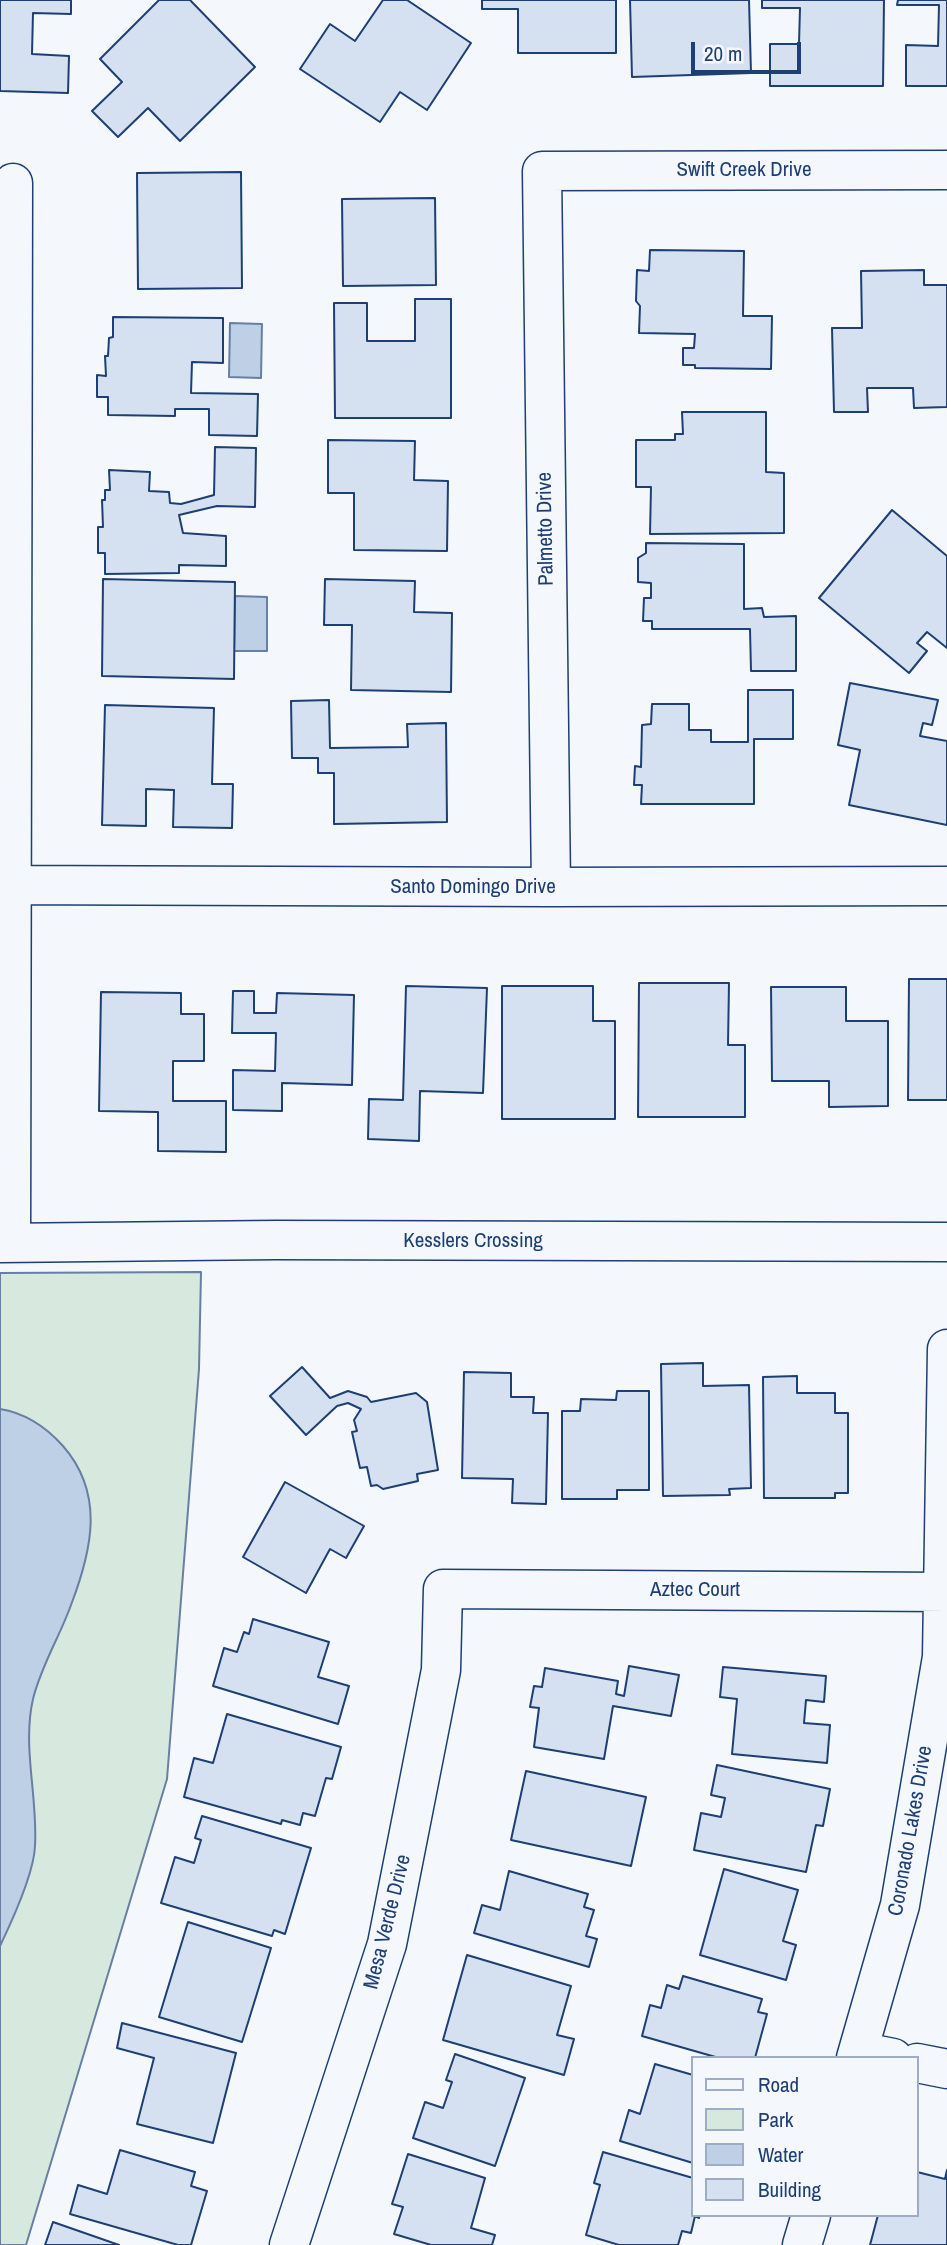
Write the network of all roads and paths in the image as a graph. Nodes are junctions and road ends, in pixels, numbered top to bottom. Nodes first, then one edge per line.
1 (947, 170) edge
2 (542, 171) joint
3 (13, 183) dead end
4 (6, 885) edge
5 (947, 886) edge
6 (551, 887) junction
7 (947, 1242) edge
8 (5, 1243) edge
9 (947, 1349) edge
10 (443, 1589) joint
11 (945, 1592) edge
12 (869, 2055) edge
13 (919, 2063) edge
14 (947, 2069) edge
15 (810, 2217) edge
16 (289, 2245) edge
17 (802, 2245) edge

1 - 2 street, Swift Creek Drive
2 - 6 street, Palmetto Drive
3 - 4 street
4 - 6 street, Santo Domingo Drive
4 - 8 street
5 - 6 street, Santo Domingo Drive
7 - 8 street, Kesslers Crossing
9 - 11 street, Coronado Lakes Drive
10 - 11 street, Aztec Court
10 - 16 street, Mesa Verde Drive
11 - 12 street, Coronado Lakes Drive
13 - 14 street
15 - 17 street

